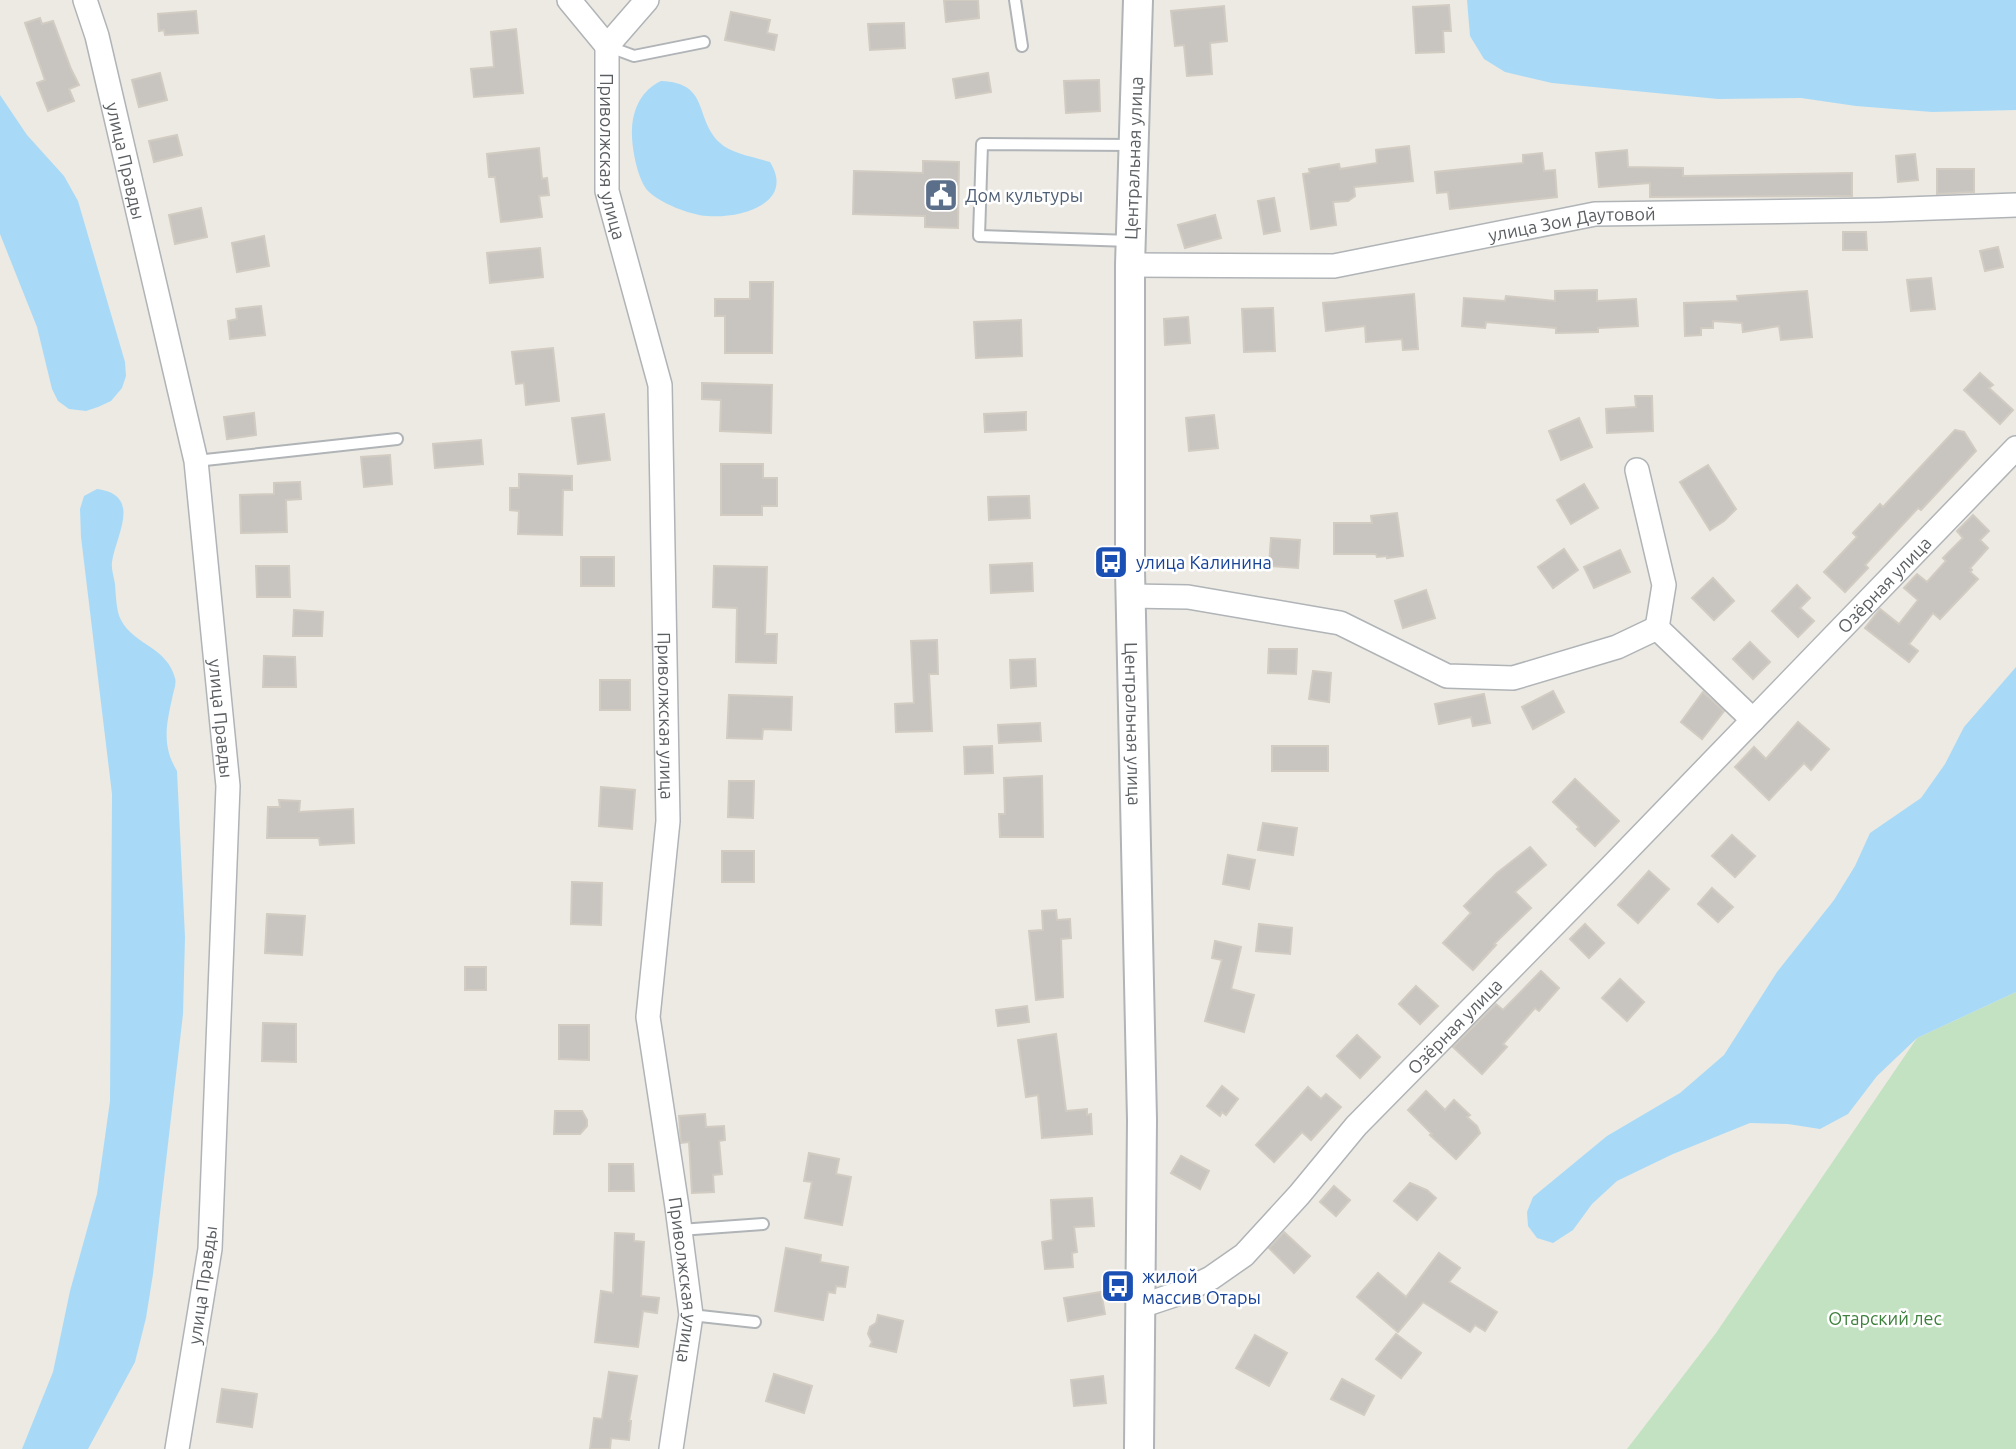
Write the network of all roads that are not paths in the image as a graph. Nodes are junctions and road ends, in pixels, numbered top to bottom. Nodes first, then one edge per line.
1 (85, 0) edge
2 (569, 0) edge
3 (647, 0) edge
4 (1015, 0) edge
5 (1139, 0) edge
6 (704, 42) dead end
7 (607, 46) junction
8 (1022, 46) dead end
9 (1134, 145) junction
10 (2016, 205) edge
11 (1130, 253) junction
12 (397, 439) dead end
13 (2016, 448) edge
14 (196, 461) junction
15 (1637, 470) dead end
16 (1131, 596) junction
17 (1657, 628) junction
18 (1753, 720) junction
19 (762, 1224) dead end
20 (680, 1230) junction
21 (1141, 1306) junction
22 (691, 1315) junction
23 (755, 1322) dead end
24 (177, 1449) edge
25 (671, 1449) edge
26 (1139, 1449) edge

1 - 14 street, улица Правды
2 - 7 street
3 - 7 street, Приволжская улица
4 - 8 lane
5 - 9 street, Центральная улица
6 - 7 lane
7 - 20 street, Приволжская улица
9 - 11 street, Центральная улица
9 - 11 lane
10 - 11 street, улица Зои Даутовой
11 - 16 street, Центральная улица
12 - 14 lane
13 - 18 street, Озёрная улица
14 - 24 street, улица Правды
15 - 17 street
16 - 17 street
16 - 21 street, Центральная улица
17 - 18 street
18 - 21 street, Озёрная улица
19 - 20 lane
20 - 22 street, Приволжская улица
21 - 26 street, Центральная улица
22 - 23 lane
22 - 25 street, Приволжская улица

